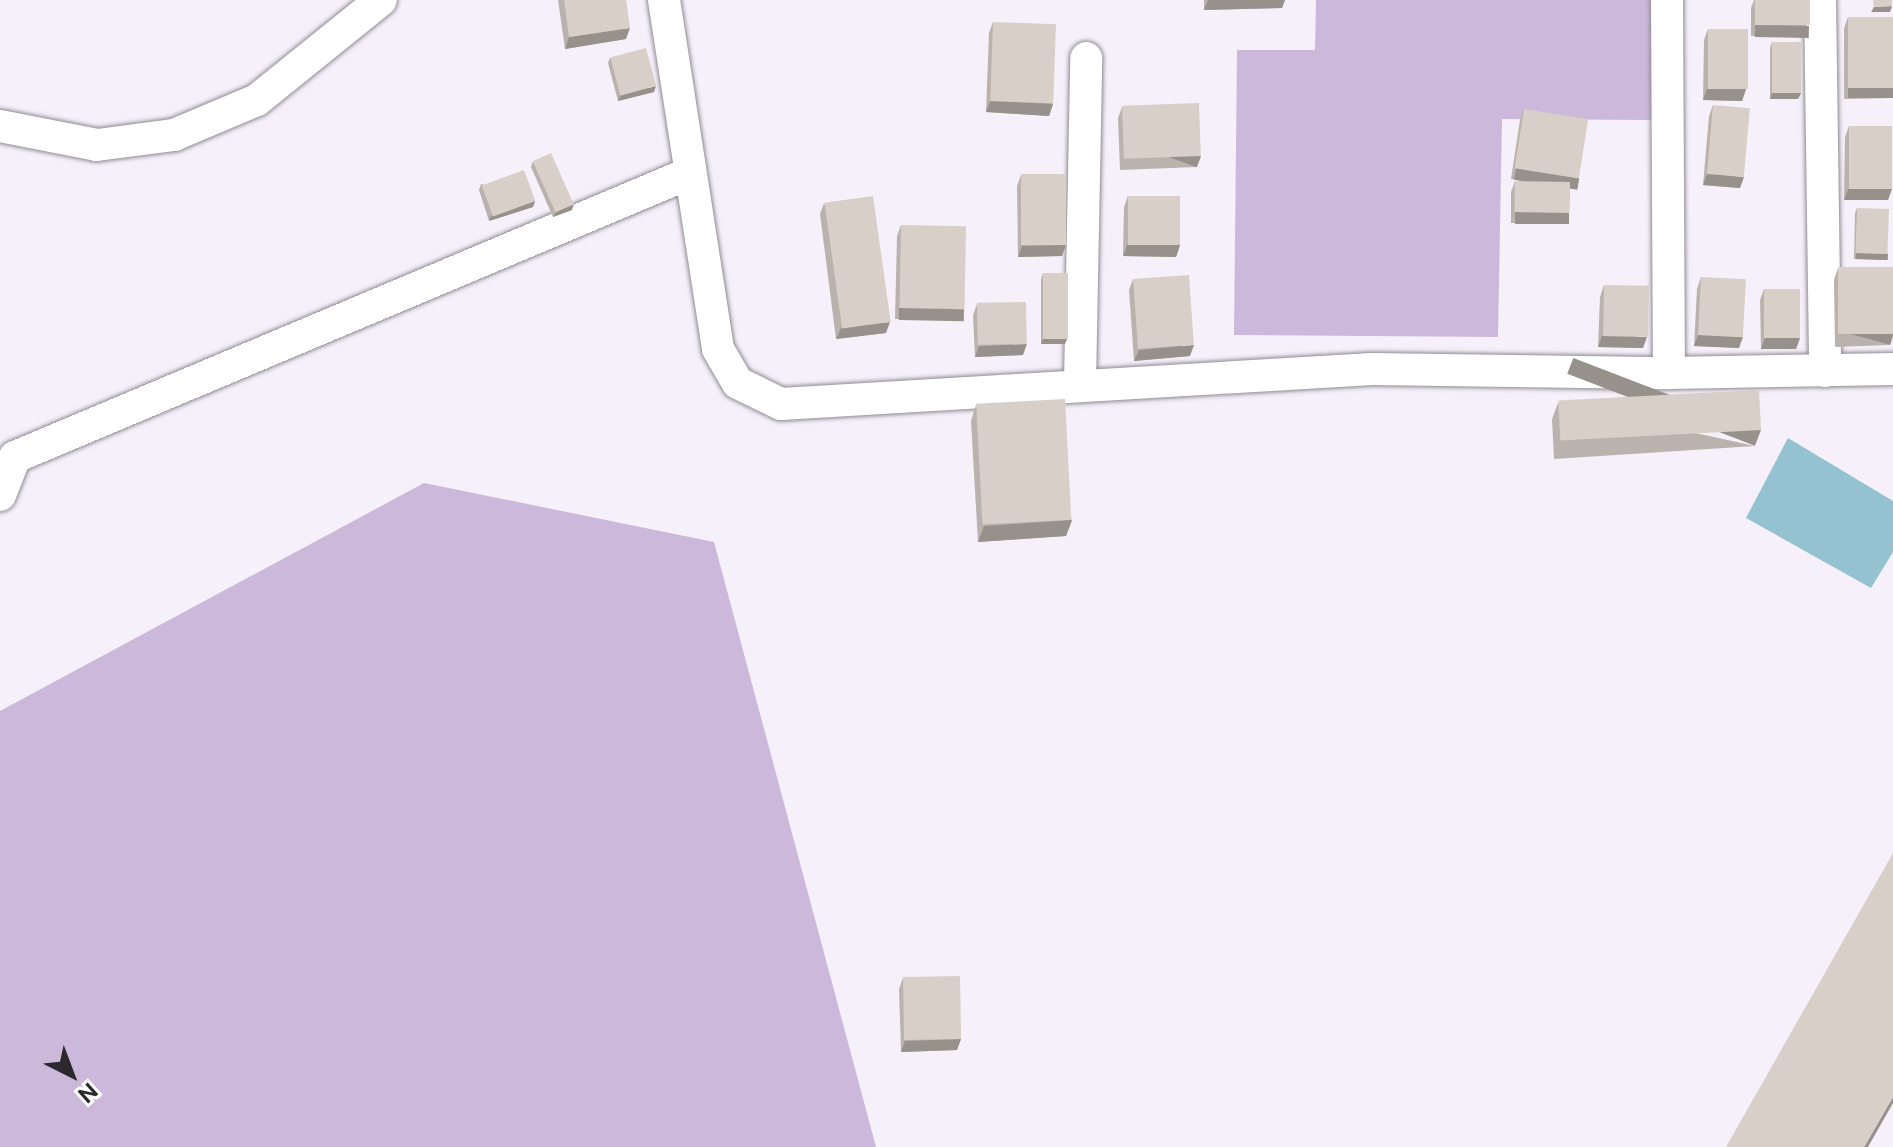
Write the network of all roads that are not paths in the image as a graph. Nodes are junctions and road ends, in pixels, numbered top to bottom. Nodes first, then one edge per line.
1 (381, 0) edge
2 (664, 0) edge
3 (1667, 0) edge
4 (1820, 0) edge
5 (1086, 58) dead end
6 (0, 126) edge
7 (690, 173) junction
8 (1893, 369) edge
9 (1825, 371) junction
10 (1669, 373) junction
11 (1080, 384) junction
12 (0, 495) edge

1 - 6 street
2 - 7 street
3 - 10 street
4 - 9 street
5 - 11 street
7 - 11 street
7 - 12 street
8 - 9 street
9 - 10 street
10 - 11 street

